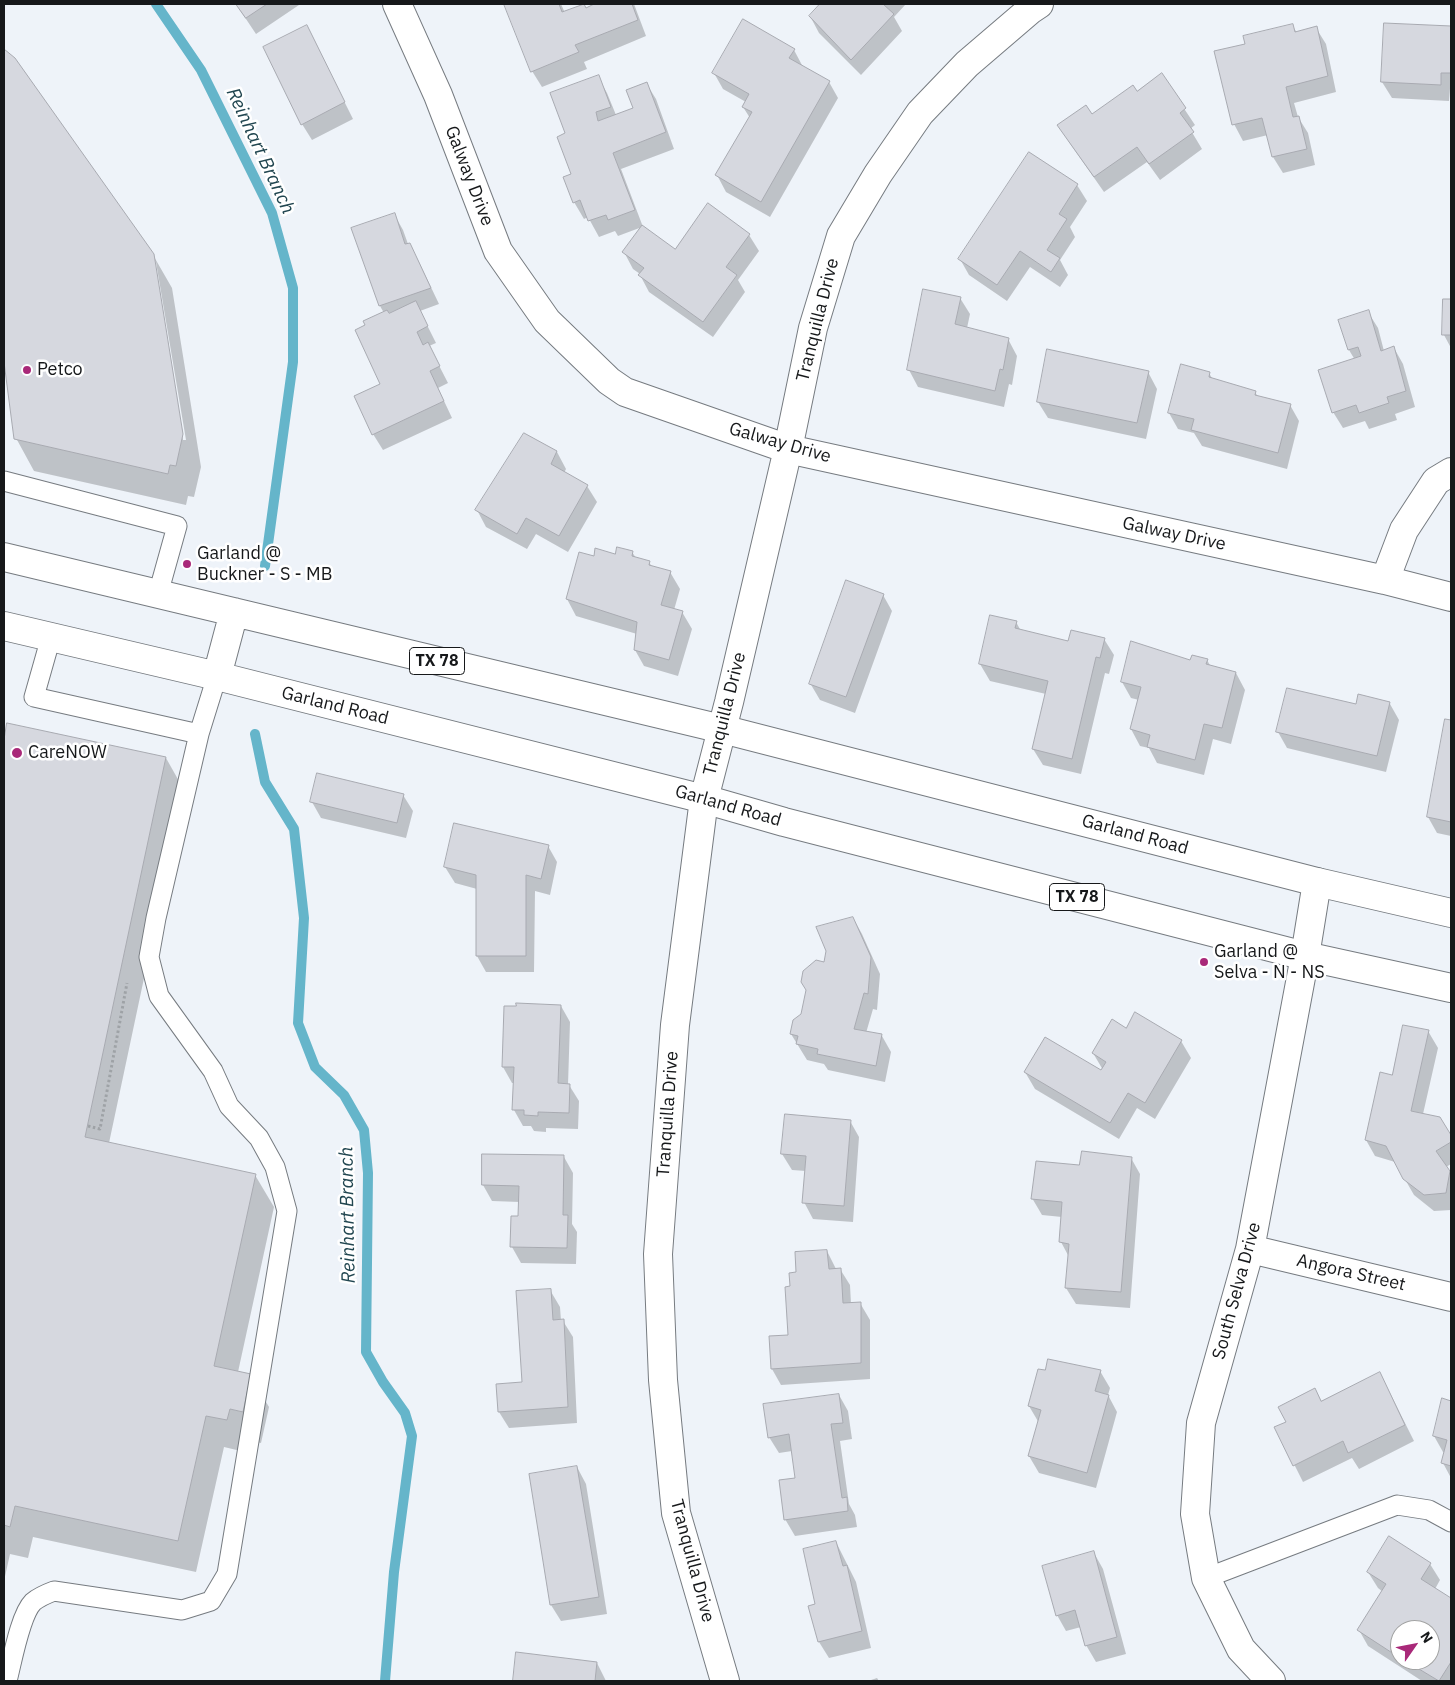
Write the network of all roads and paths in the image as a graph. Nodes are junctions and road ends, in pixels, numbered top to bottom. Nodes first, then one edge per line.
1 (398, 4) edge
2 (1039, 4) edge
3 (788, 450) junction
4 (1451, 472) edge
5 (4, 481) edge
6 (4, 557) edge
7 (1385, 580) junction
8 (158, 594) junction
9 (1451, 597) edge
10 (234, 612) junction
11 (4, 626) edge
12 (52, 637) junction
13 (217, 676) junction
14 (722, 729) junction
15 (199, 734) junction
16 (704, 799) junction
17 (1317, 882) junction
18 (1451, 913) edge
19 (1306, 956) junction
20 (149, 957) junction
21 (1451, 988) edge
22 (88, 1126) dead end
23 (1250, 1250) junction
24 (1451, 1297) edge
25 (1451, 1522) edge
26 (1206, 1578) junction
27 (7, 1681) edge
28 (725, 1681) edge
29 (1271, 1681) edge

1 - 3 street, Galway Drive
2 - 3 street, Tranquilla Drive
3 - 7 street, Galway Drive
3 - 14 street, Tranquilla Drive
4 - 7 street
5 - 8 lane
6 - 8 street, Garland Road / TX 78
7 - 9 street, Galway Drive
8 - 10 street, Garland Road / TX 78
10 - 13 street
10 - 14 street, Garland Road / TX 78
11 - 12 street, Garland Road / TX 78
12 - 13 street, Garland Road / TX 78
12 - 15 lane
13 - 15 lane
13 - 16 street, Garland Road / TX 78
14 - 16 street, Tranquilla Drive
14 - 17 street, Garland Road / TX 78
15 - 20 lane
16 - 19 street, Garland Road / TX 78
16 - 28 street, Tranquilla Drive
17 - 18 street, Garland Road / TX 78
17 - 19 street, South Selva Drive
19 - 21 street, Garland Road / TX 78
19 - 23 street, South Selva Drive
20 - 22 path
20 - 27 lane
23 - 24 street, Angora Street
23 - 26 street, South Selva Drive
25 - 26 lane
26 - 29 street, South Selva Drive

